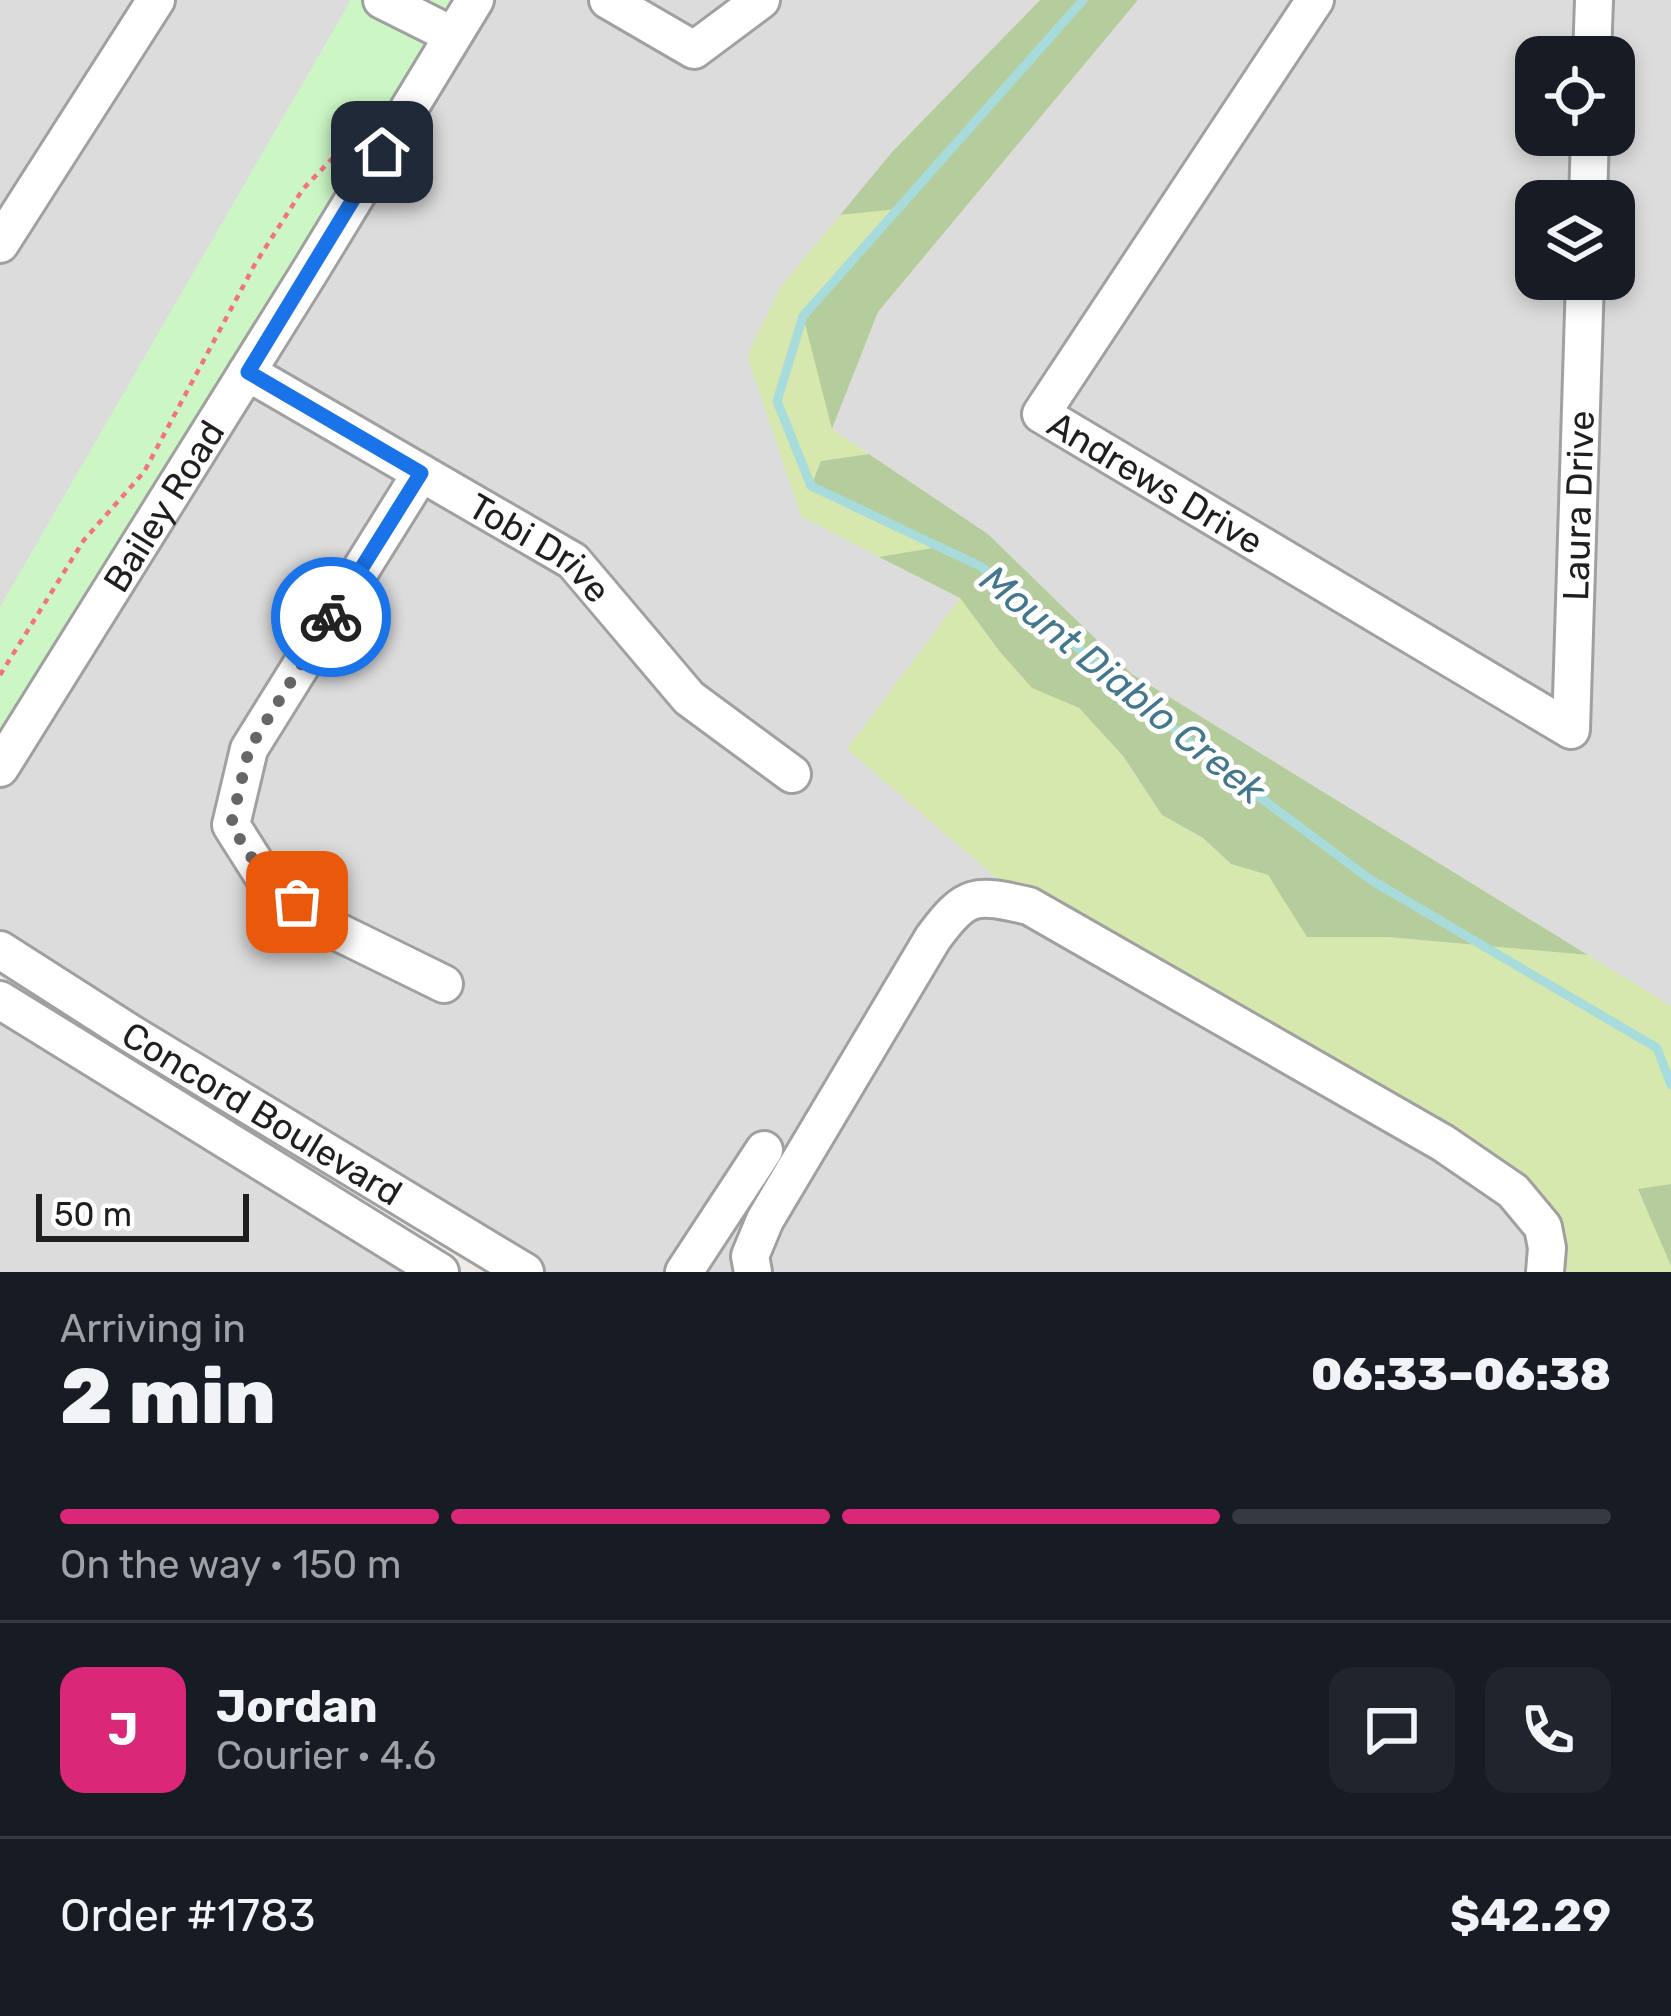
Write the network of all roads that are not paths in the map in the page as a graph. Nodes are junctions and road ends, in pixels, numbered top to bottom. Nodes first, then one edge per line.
1 (155, 0) edge
2 (382, 0) edge
3 (475, 0) edge
4 (608, 0) edge
5 (761, 0) edge
6 (1315, 0) edge
7 (1594, 0) edge
8 (452, 35) junction
9 (1593, 36) edge
10 (0, 244) edge
11 (1584, 300) edge
12 (248, 372) junction
13 (421, 473) junction
14 (1571, 730) joint
15 (0, 768) edge
16 (792, 774) dead end
17 (0, 950) edge
18 (444, 984) dead end
19 (0, 1000) edge
20 (764, 1150) dead end
21 (440, 1272) edge
22 (525, 1272) edge
23 (684, 1272) edge
24 (753, 1272) edge
25 (1545, 1272) edge

1 - 10 street
2 - 8 street
3 - 8 street, Bailey Road
4 - 5 street
6 - 14 street, Andrews Drive
7 - 9 street
8 - 12 street, Bailey Road
11 - 14 street, Laura Drive
12 - 13 street, Tobi Drive
12 - 15 street, Bailey Road
13 - 16 street, Tobi Drive
13 - 18 street
17 - 22 street, Concord Boulevard
19 - 21 street, Concord Boulevard
20 - 23 street
24 - 25 street

